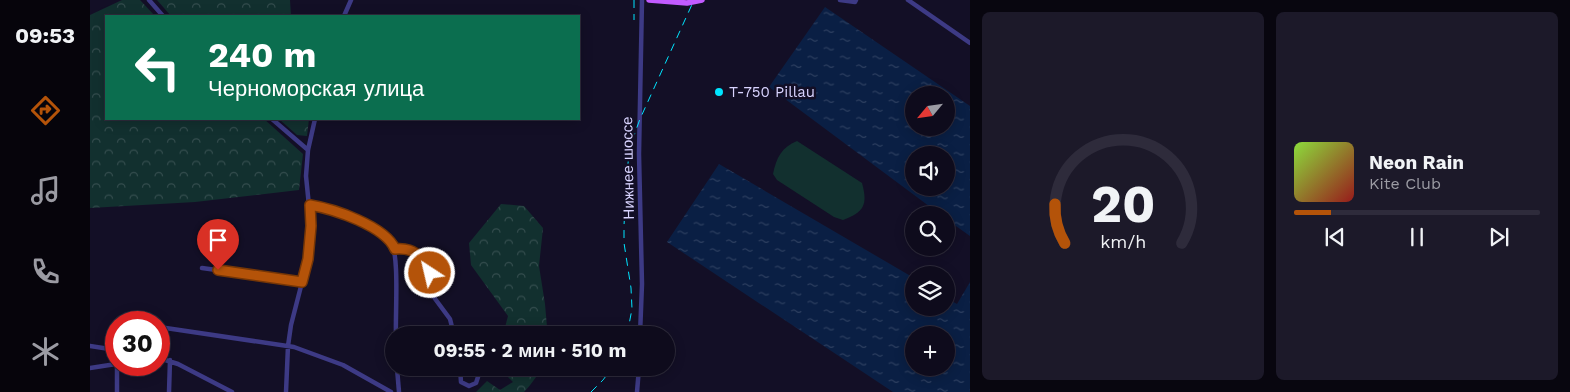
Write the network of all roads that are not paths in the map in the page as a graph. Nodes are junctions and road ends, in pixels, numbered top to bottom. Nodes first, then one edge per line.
1 (149, 0) edge
2 (350, 0) edge
3 (642, 0) edge
4 (649, 0) edge
5 (702, 0) edge
6 (840, 0) edge
7 (856, 0) edge
8 (908, 0) edge
9 (163, 15) edge
10 (344, 15) edge
11 (970, 44) edge
12 (273, 120) edge
13 (315, 120) edge
14 (308, 150) junction
15 (310, 205) junction
16 (395, 249) junction
17 (202, 268) dead end
18 (302, 282) junction
19 (396, 326) edge
20 (452, 326) edge
21 (640, 326) edge
22 (170, 329) edge
23 (90, 346) edge
24 (288, 346) junction
25 (105, 348) edge
26 (170, 360) edge
27 (105, 366) edge
28 (90, 368) edge
29 (116, 376) edge
30 (170, 376) edge
31 (398, 376) edge
32 (461, 376) edge
33 (478, 376) edge
34 (638, 376) edge
35 (116, 392) edge
36 (169, 392) edge
37 (232, 392) edge
38 (286, 392) edge
39 (391, 392) edge
40 (399, 392) edge
41 (637, 392) edge

1 - 9 street
2 - 10 street
3 - 21 street, Нижнее шоссе
4 - 5 main road
6 - 7 street
8 - 11 street
12 - 14 street
13 - 14 street
14 - 15 street
15 - 16 street
15 - 18 street
16 - 19 street
16 - 20 street
17 - 18 street
18 - 24 street
22 - 24 street
23 - 25 street
24 - 38 street
24 - 39 street
26 - 37 street
27 - 28 street
29 - 35 street
30 - 36 street
31 - 40 street
32 - 33 street
34 - 41 street

